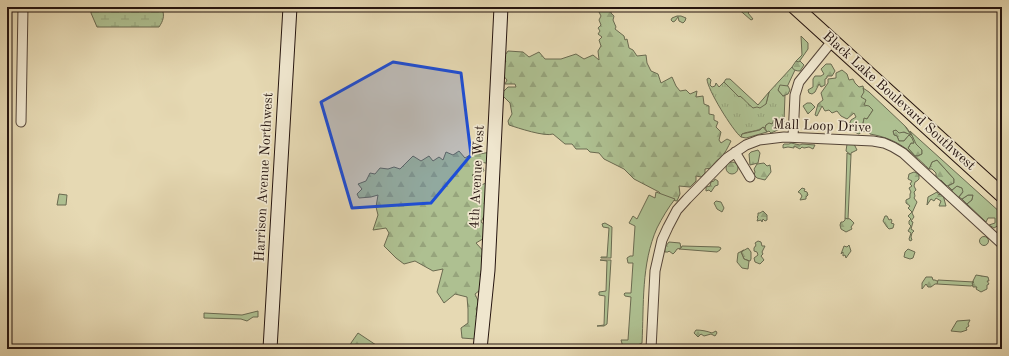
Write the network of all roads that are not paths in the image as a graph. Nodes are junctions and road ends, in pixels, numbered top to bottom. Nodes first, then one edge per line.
1 (23, 7) edge
2 (290, 7) edge
3 (501, 7) edge
4 (795, 7) edge
5 (832, 40) junction
6 (21, 122) dead end
7 (793, 137) junction
8 (735, 152) junction
9 (750, 177) dead end
10 (1002, 195) edge
11 (1002, 244) edge
12 (270, 349) edge
13 (480, 349) edge
14 (651, 349) edge

1 - 6 street
2 - 12 main road, Harrison Avenue Northwest
3 - 13 main road, 4th Avenue West
4 - 5 main road, Black Lake Boulevard Southwest
5 - 7 street
5 - 10 main road, Black Lake Boulevard Southwest
7 - 8 street, Mall Loop Drive
7 - 11 street, Mall Loop Drive
8 - 9 street
8 - 14 street, Mall Loop Drive

